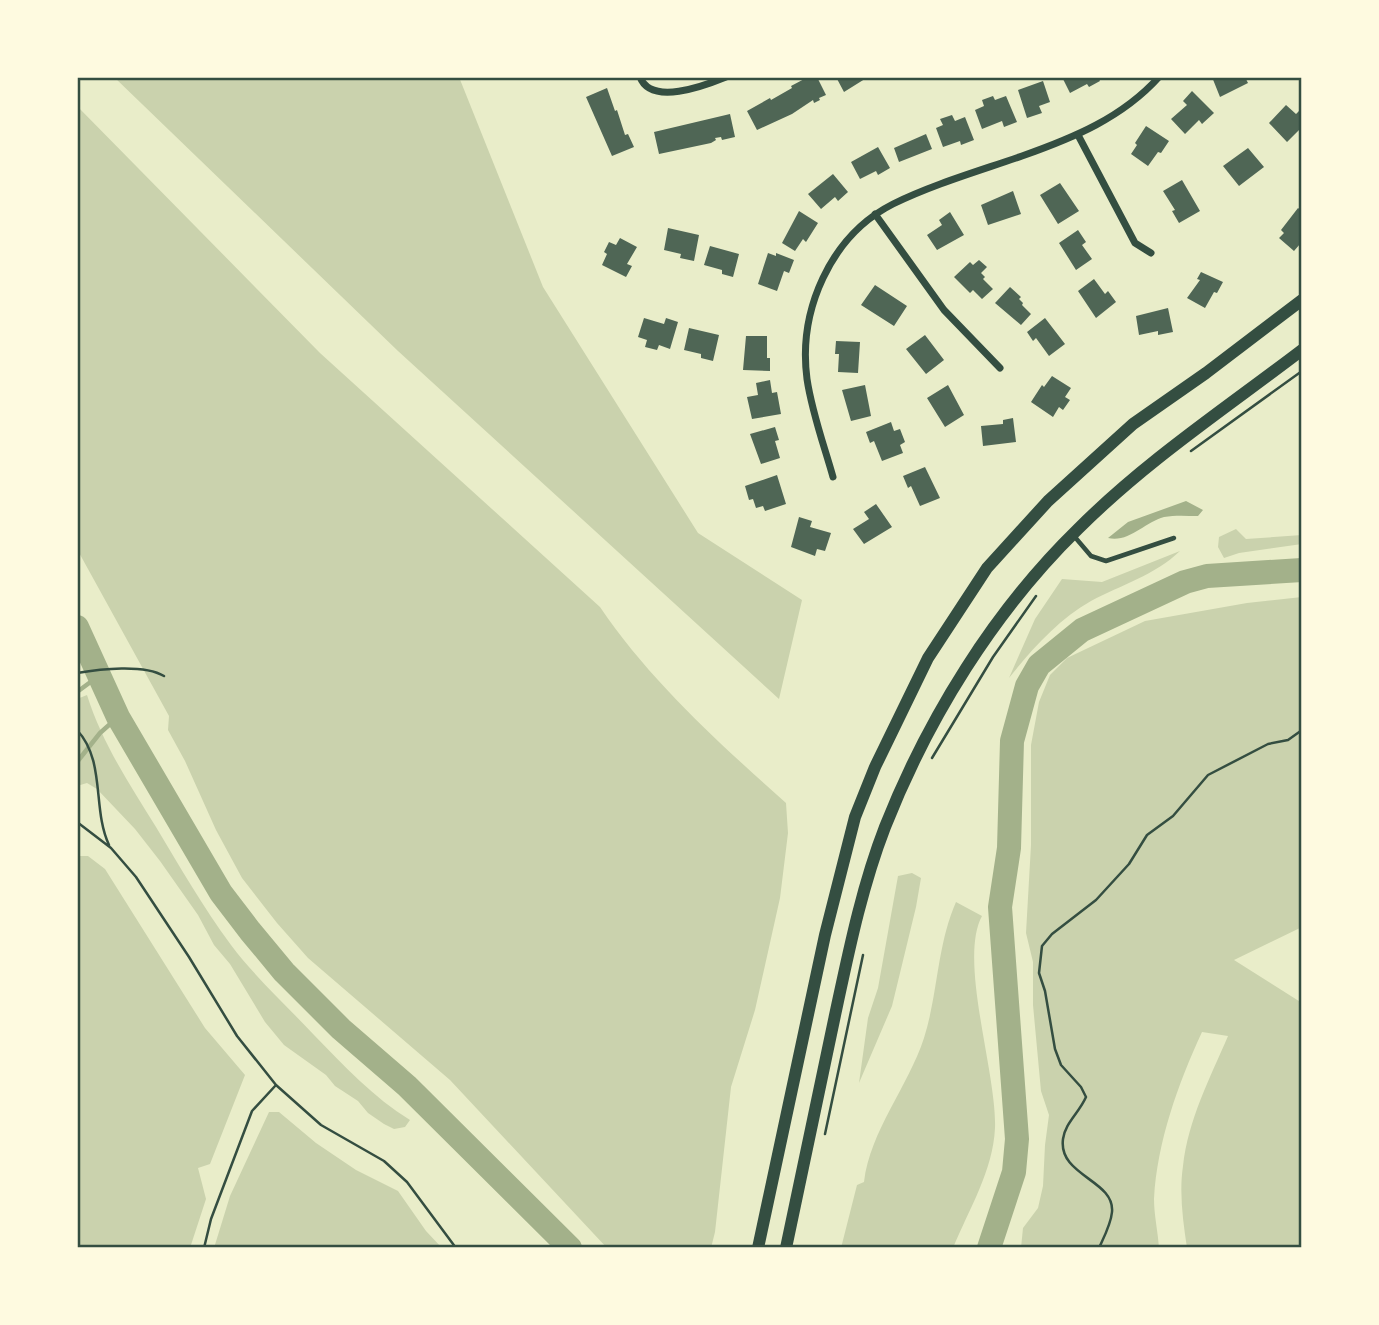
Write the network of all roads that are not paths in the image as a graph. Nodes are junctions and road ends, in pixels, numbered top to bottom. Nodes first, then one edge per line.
1 (640, 77) edge
2 (726, 77) edge
3 (1159, 77) edge
4 (714, 79) edge
5 (1078, 135) junction
6 (876, 214) junction
7 (1151, 253) dead end
8 (1302, 300) edge
9 (1302, 350) edge
10 (1000, 368) dead end
11 (833, 477) dead end
12 (1072, 534) junction
13 (1174, 538) dead end
14 (758, 1248) edge
15 (786, 1248) edge

1 - 4 street
2 - 4 street
3 - 5 street
5 - 6 street
5 - 7 street
6 - 10 street
6 - 11 street
8 - 14 main road
9 - 12 main road
12 - 13 lane
12 - 15 main road

